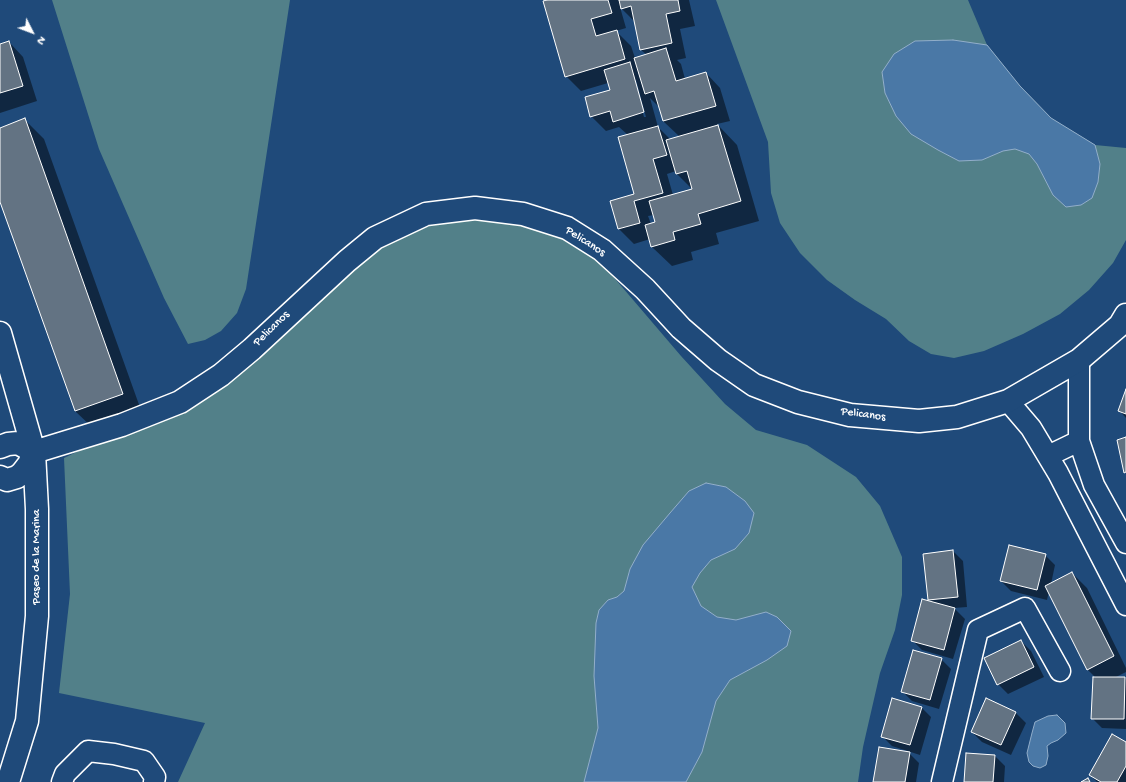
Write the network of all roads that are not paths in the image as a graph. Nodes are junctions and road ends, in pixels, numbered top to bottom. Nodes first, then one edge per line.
1 (1126, 315) edge
2 (0, 333) edge
3 (1079, 360) junction
4 (1008, 401) junction
5 (1079, 441) junction
6 (0, 448) edge
7 (34, 452) junction
8 (1048, 456) junction
9 (0, 477) edge
10 (1126, 543) edge
11 (1126, 605) edge
12 (1060, 671) dead end
13 (8, 782) edge
14 (62, 782) edge
15 (154, 782) edge
16 (942, 782) edge

1 - 3 street, Pelicanos
2 - 7 street, Paseo de la Marina
3 - 4 street, Pelicanos
3 - 5 street
4 - 7 street, Pelicanos
4 - 8 street
5 - 8 street
5 - 10 street
6 - 7 street
7 - 9 street
7 - 13 street, Paseo de la Marina
8 - 11 street
12 - 16 street
14 - 15 street

